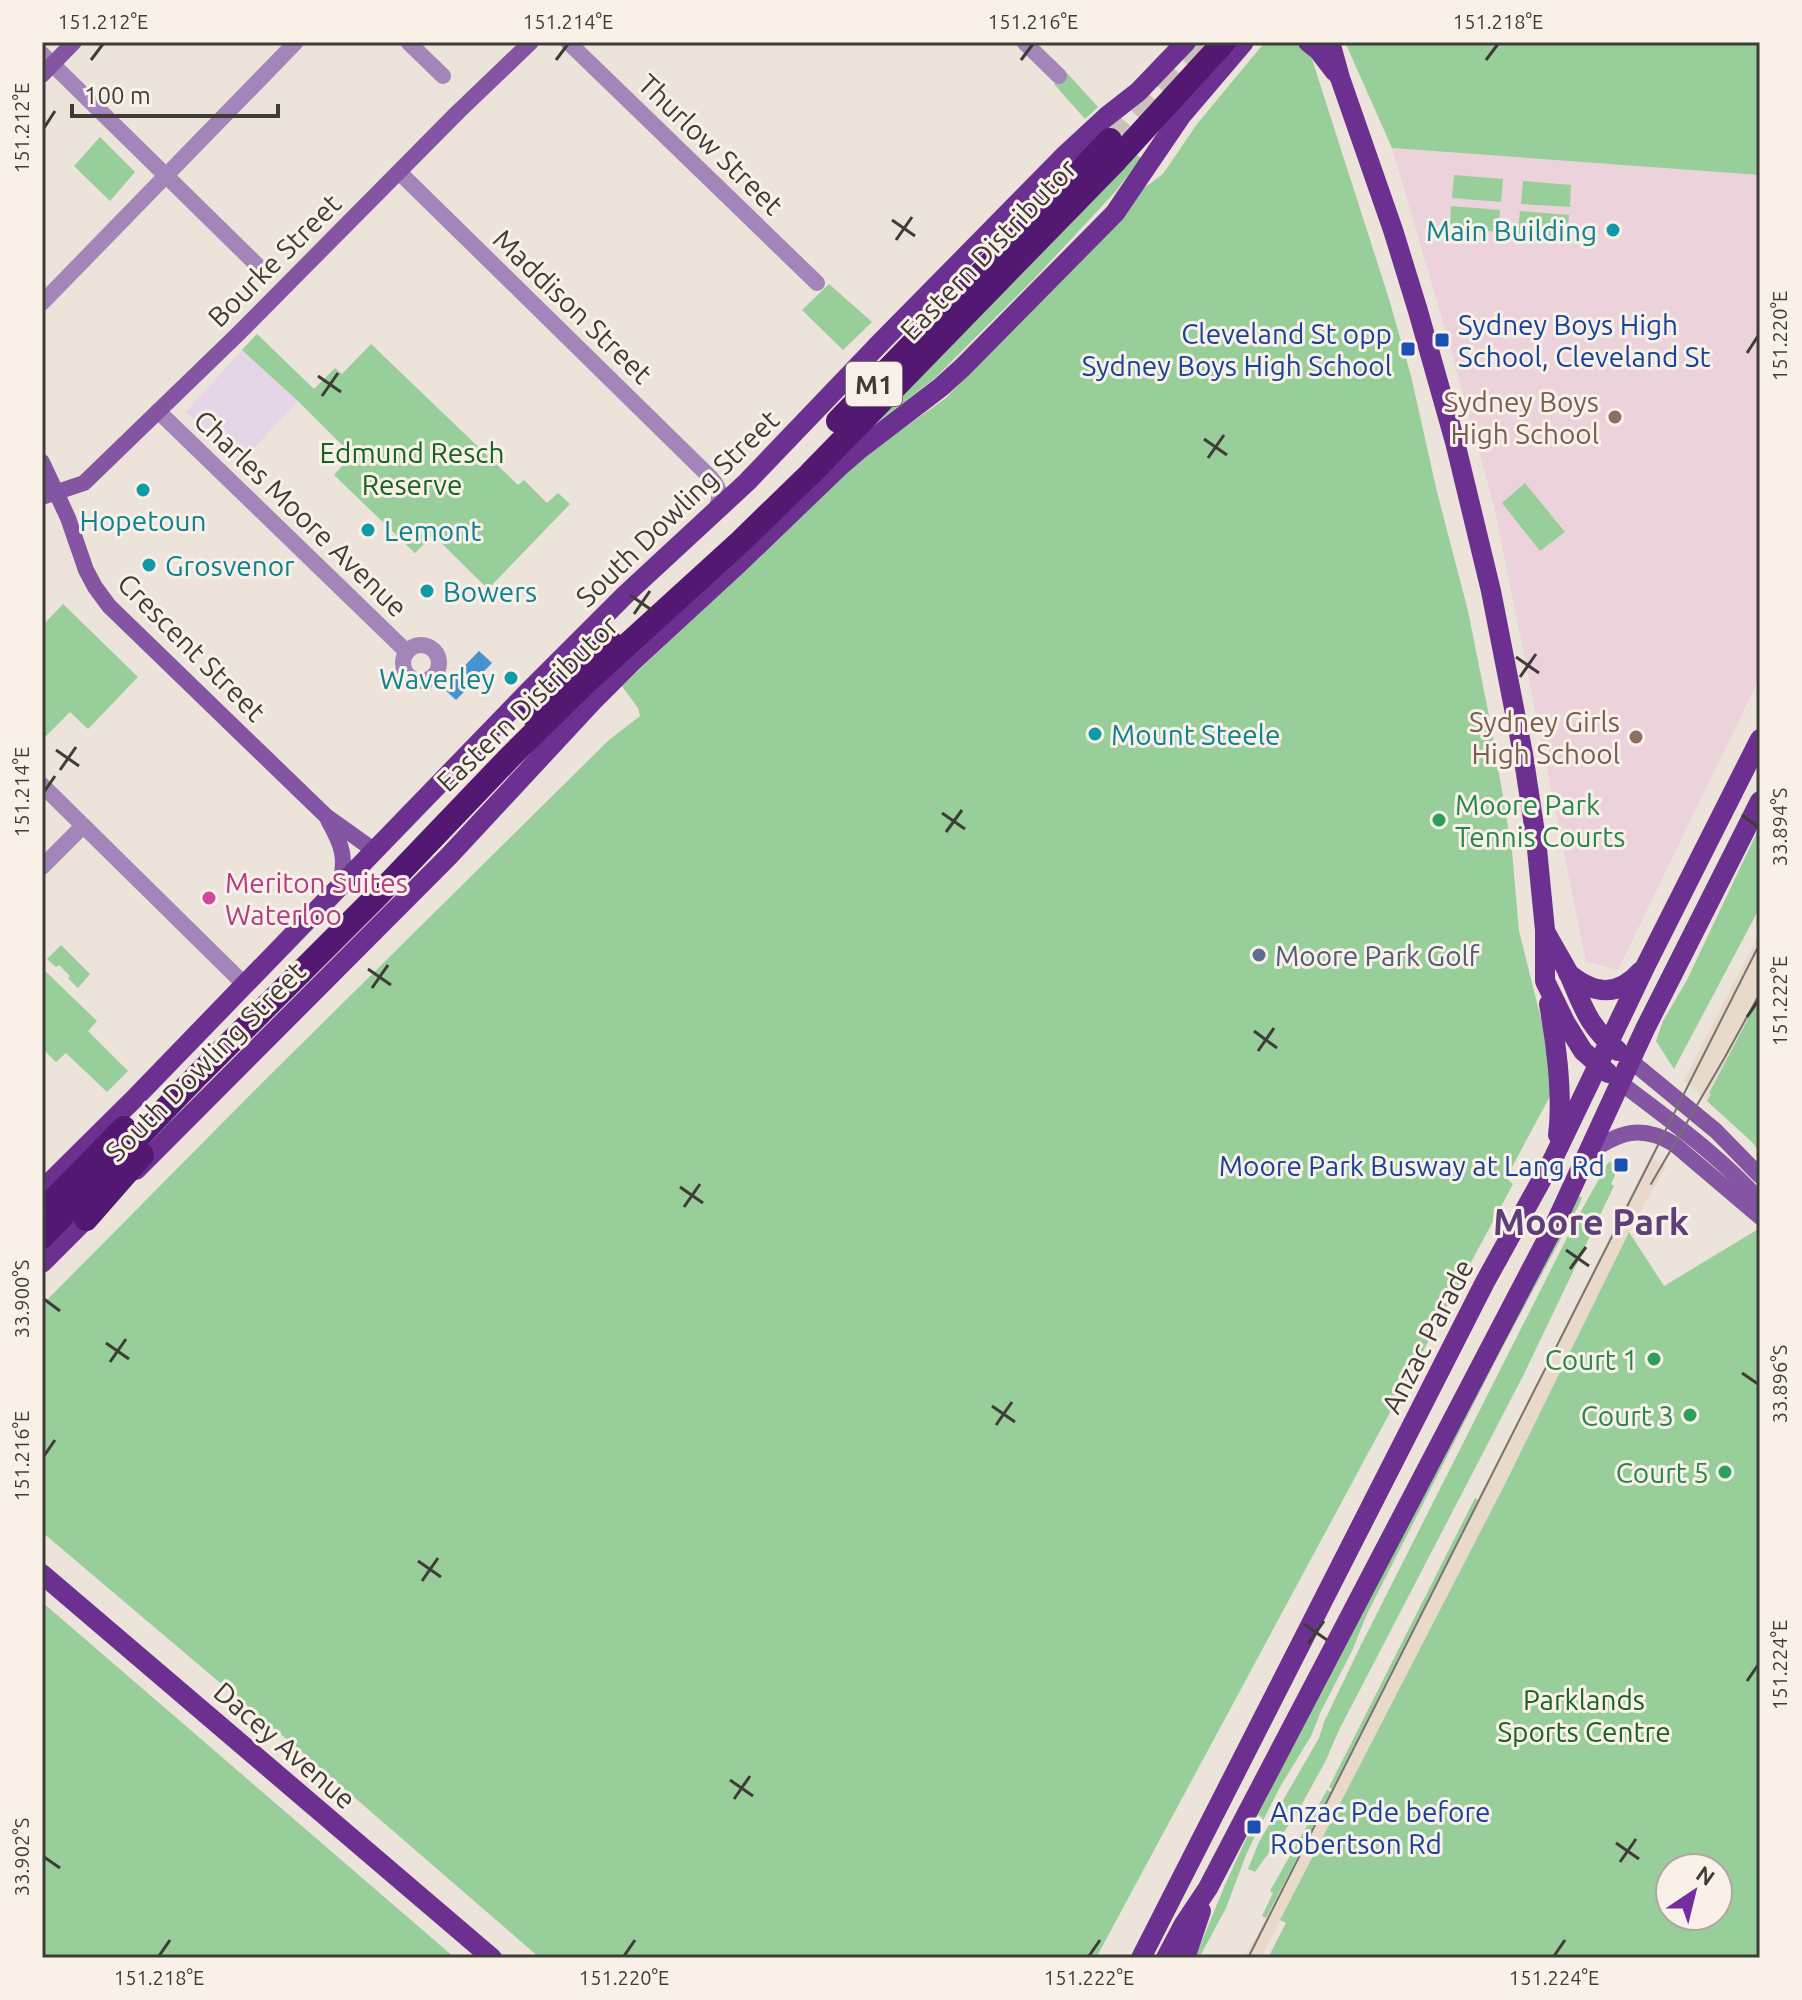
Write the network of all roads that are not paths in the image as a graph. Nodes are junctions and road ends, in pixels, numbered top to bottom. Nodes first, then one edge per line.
1 (74, 42) edge
2 (296, 42) edge
3 (408, 42) edge
4 (531, 42) edge
5 (568, 42) edge
6 (1024, 42) edge
7 (1186, 42) edge
8 (1224, 42) edge
9 (1244, 42) edge
10 (1308, 42) edge
11 (1330, 42) edge
12 (45, 65) edge
13 (443, 76) dead end
14 (1059, 76) dead end
15 (1340, 78) junction
16 (1110, 140) tunnel mouth
17 (399, 172) junction
18 (165, 175) junction
19 (257, 265) dead end
20 (817, 283) dead end
21 (42, 303) edge
22 (158, 411) junction
23 (42, 462) edge
24 (710, 477) junction
25 (747, 482) junction
26 (50, 494) edge
27 (716, 511) junction
28 (407, 652) dead end
29 (584, 684) junction
30 (1760, 739) edge
31 (42, 785) edge
32 (1760, 801) edge
33 (326, 816) junction
34 (83, 826) junction
35 (375, 851) junction
36 (42, 867) edge
37 (339, 888) junction
38 (1545, 930) junction
39 (1646, 965) junction
40 (1568, 973) junction
41 (1545, 981) junction
42 (245, 985) junction
43 (1609, 1043) junction
44 (1631, 1061) junction
45 (1598, 1066) junction
46 (1621, 1083) junction
47 (1589, 1153) junction
48 (1552, 1161) junction
49 (1760, 1176) edge
50 (42, 1190) edge
51 (1760, 1201) edge
52 (42, 1212) edge
53 (1760, 1217) edge
54 (86, 1219) junction
55 (42, 1237) edge
56 (42, 1263) edge
57 (42, 1574) edge
58 (1208, 1888) junction
59 (492, 1958) edge
60 (1141, 1958) edge
61 (1166, 1958) edge
62 (1185, 1958) edge

1 - 12 street
2 - 18 street
3 - 13 street
4 - 17 street, Bourke Street
5 - 20 street, Thurlow Street
6 - 14 street
7 - 25 main road, South Dowling Street
8 - 29 highway, Eastern Distributor / M1
9 - 54 main road, South Dowling Street
10 - 15 main road
11 - 15 main road
12 - 18 street
15 - 38 main road
16 - 52 highway, Eastern Distributor / M1
17 - 22 street, Bourke Street
17 - 24 street, Maddison Street
18 - 19 street
18 - 21 street
22 - 26 street, Bourke Street
22 - 28 street, Charles Moore Avenue
23 - 26 street, Crescent Street
24 - 25 street
24 - 27 street
25 - 27 main road, South Dowling Street
26 - 33 street, Crescent Street
27 - 35 main road, South Dowling Street
29 - 54 highway
29 - 55 highway, Eastern Distributor / M1
30 - 39 main road, Anzac Parade
31 - 34 street
32 - 44 main road
33 - 35 street, Crescent Street
33 - 37 street, Crescent Street
34 - 36 street
34 - 42 street
35 - 37 main road, South Dowling Street
37 - 42 main road, South Dowling Street
38 - 40 main road
38 - 41 main road
39 - 40 main road
39 - 43 main road, Anzac Parade
40 - 43 main road
41 - 45 main road
41 - 48 main road
42 - 50 main road, South Dowling Street
43 - 44 main road
43 - 45 main road, Anzac Parade
44 - 46 main road
44 - 49 street
45 - 46 main road
45 - 48 main road, Anzac Parade
46 - 47 main road
46 - 51 street
47 - 53 street
47 - 58 main road
48 - 60 main road, Anzac Parade
54 - 56 main road, South Dowling Street
57 - 59 main road, Dacey Avenue
58 - 61 main road
58 - 62 main road

